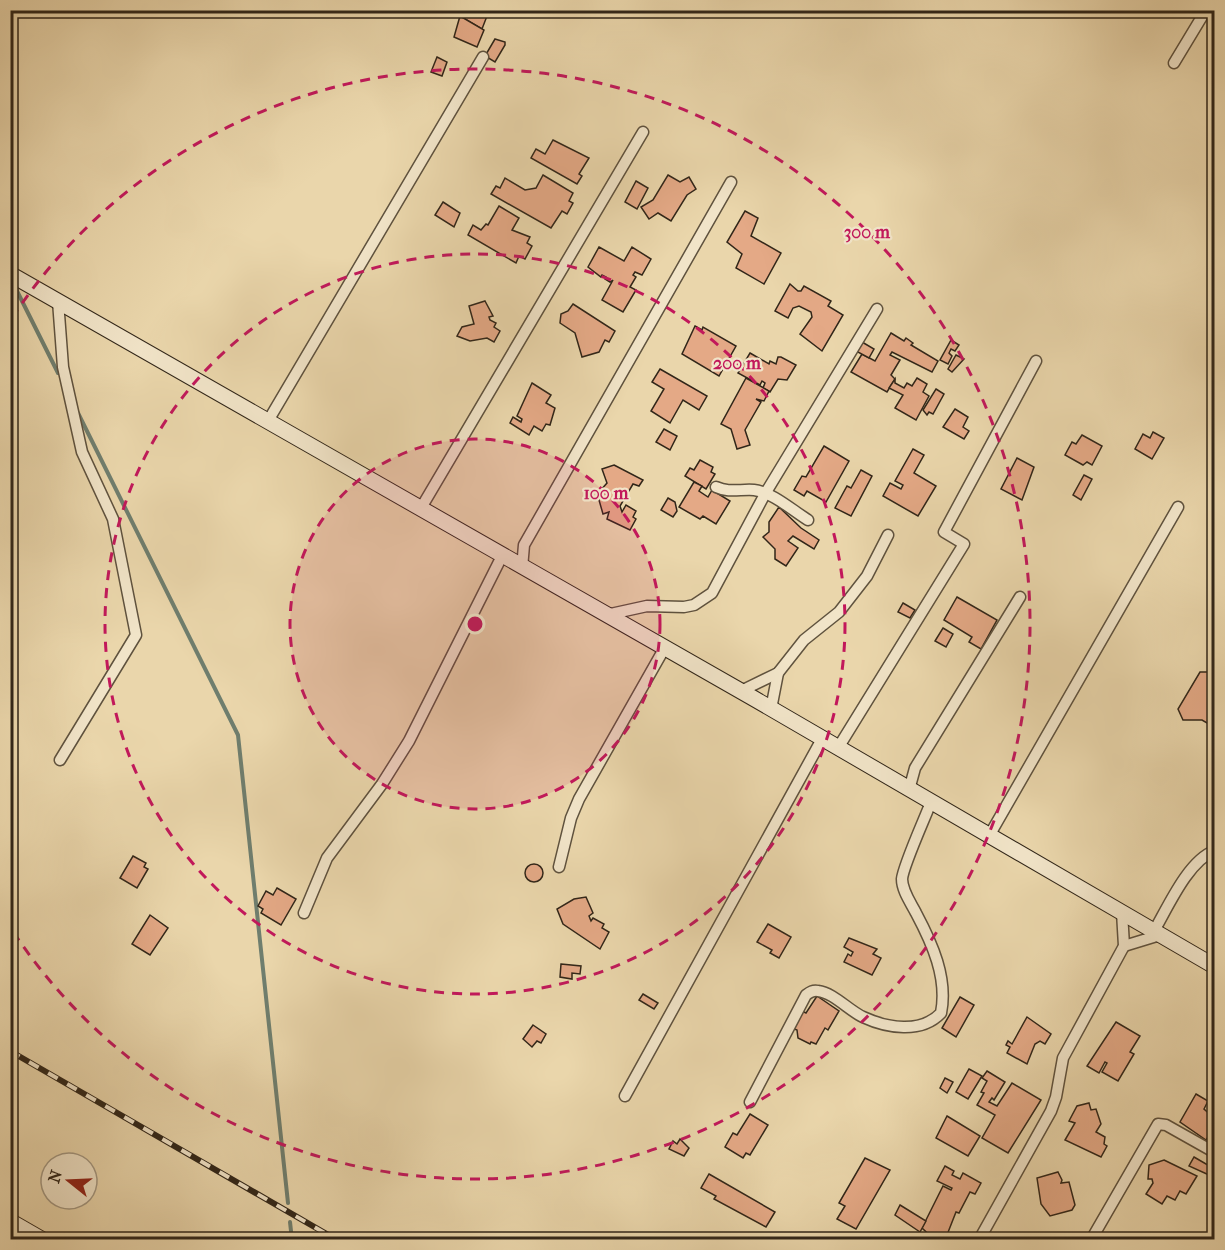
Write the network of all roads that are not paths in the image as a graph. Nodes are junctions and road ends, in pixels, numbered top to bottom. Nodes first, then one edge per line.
1 (1206, 10) edge
2 (483, 57) dead end
3 (1174, 63) dead end
4 (643, 132) dead end
5 (731, 182) dead end
6 (10, 274) edge
7 (58, 301) junction
8 (877, 309) dead end
9 (1036, 361) dead end
10 (268, 420) junction
11 (716, 488) dead end
12 (765, 494) junction
13 (1178, 507) dead end
14 (421, 508) junction
15 (808, 520) dead end
16 (888, 536) dead end
17 (524, 546) junction
18 (500, 555) junction
19 (522, 568) junction
20 (1020, 597) dead end
21 (606, 615) junction
22 (664, 649) junction
23 (778, 673) junction
24 (741, 691) junction
25 (771, 709) junction
26 (822, 739) junction
27 (838, 748) junction
28 (60, 760) dead end
29 (915, 768) junction
30 (892, 780) junction
31 (909, 790) junction
32 (931, 802) junction
33 (989, 836) junction
34 (1215, 851) edge
35 (559, 867) dead end
36 (1122, 912) junction
37 (304, 913) dead end
38 (1157, 933) junction
39 (1124, 945) junction
40 (1215, 966) edge
41 (625, 1096) dead end
42 (750, 1102) dead end
43 (1215, 1152) edge
44 (10, 1221) edge
45 (43, 1239) edge
46 (979, 1239) edge
47 (1091, 1239) edge

1 - 3 street
2 - 10 street
4 - 14 street
5 - 17 street
6 - 7 street
7 - 10 street
7 - 28 street
8 - 12 street
9 - 27 street
10 - 14 street
11 - 12 street
12 - 15 street
12 - 21 street
13 - 33 street
14 - 18 street
16 - 23 street
17 - 18 street
17 - 19 street
18 - 19 street
18 - 37 street
19 - 21 street
20 - 29 street
21 - 22 street
22 - 24 street
22 - 35 street
23 - 24 street
23 - 25 street
24 - 25 street
25 - 26 street
26 - 27 street
26 - 41 street
27 - 30 street
29 - 30 street
29 - 31 street
30 - 31 street
31 - 32 street
32 - 33 street
32 - 42 street
33 - 36 street
34 - 38 street
36 - 38 street
36 - 39 street
38 - 39 street
38 - 40 street
39 - 46 street
43 - 47 street
44 - 45 street

